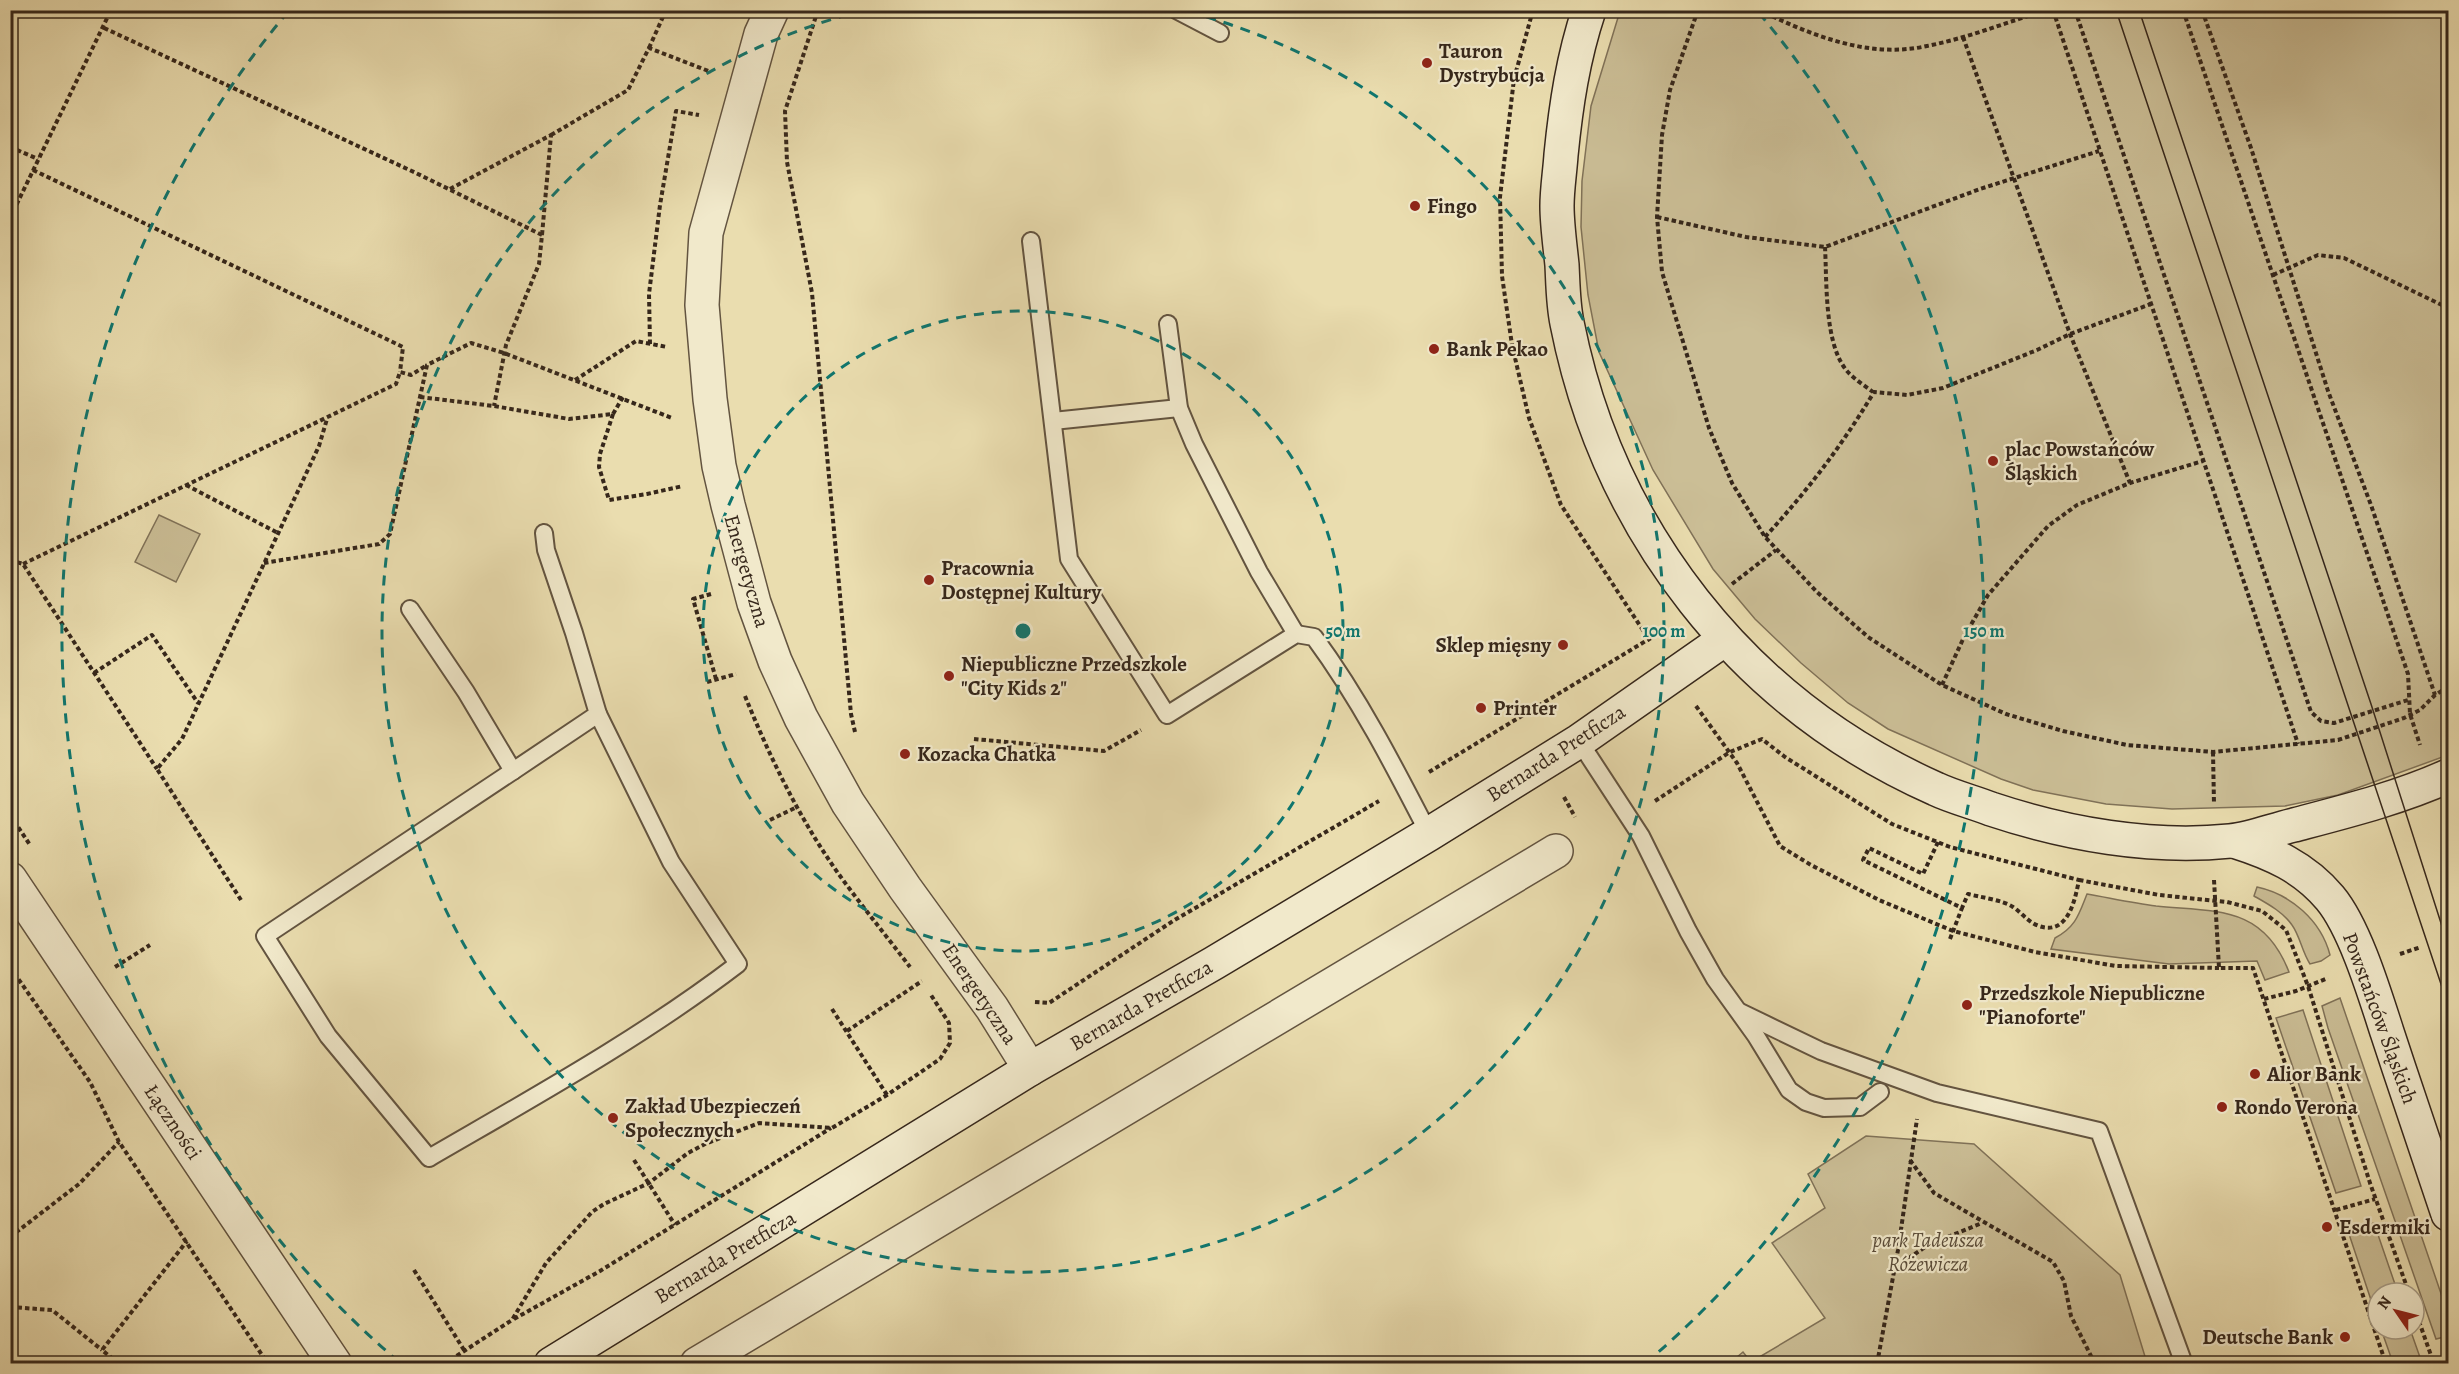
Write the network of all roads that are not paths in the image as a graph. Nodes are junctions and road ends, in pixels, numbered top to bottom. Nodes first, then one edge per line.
1 (772, 10) edge
2 (1176, 10) edge
3 (1589, 10) edge
4 (1220, 33) dead end
5 (1031, 241) dead end
6 (1168, 324) dead end
7 (1179, 408) junction
8 (1053, 421) junction
9 (544, 533) dead end
10 (410, 609) dead end
11 (1296, 634) junction
12 (1725, 639) junction
13 (598, 714) junction
14 (1579, 741) junction
15 (513, 771) junction
16 (2448, 776) edge
17 (1430, 834) junction
18 (2234, 841) junction
19 (1556, 851) dead end
20 (10, 879) edge
21 (1740, 1012) junction
22 (1030, 1069) junction
23 (1880, 1092) dead end
24 (2448, 1214) edge
25 (335, 1364) edge
26 (551, 1364) edge
27 (697, 1364) edge
28 (2184, 1364) edge

1 - 22 street, Energetyczna
2 - 4 lane
3 - 12 street
5 - 8 lane
6 - 7 lane
7 - 8 lane
7 - 11 lane
8 - 11 lane
9 - 13 lane
10 - 15 lane
11 - 17 lane
12 - 14 street, Bernarda Pretficza
12 - 18 street
13 - 15 lane
13 - 15 lane
14 - 17 street, Bernarda Pretficza
14 - 21 lane
16 - 18 street
17 - 22 street, Bernarda Pretficza
18 - 24 street, Powstańców Śląskich
19 - 27 street
20 - 25 street, Łączności
21 - 23 lane
21 - 28 lane
22 - 26 street, Bernarda Pretficza

